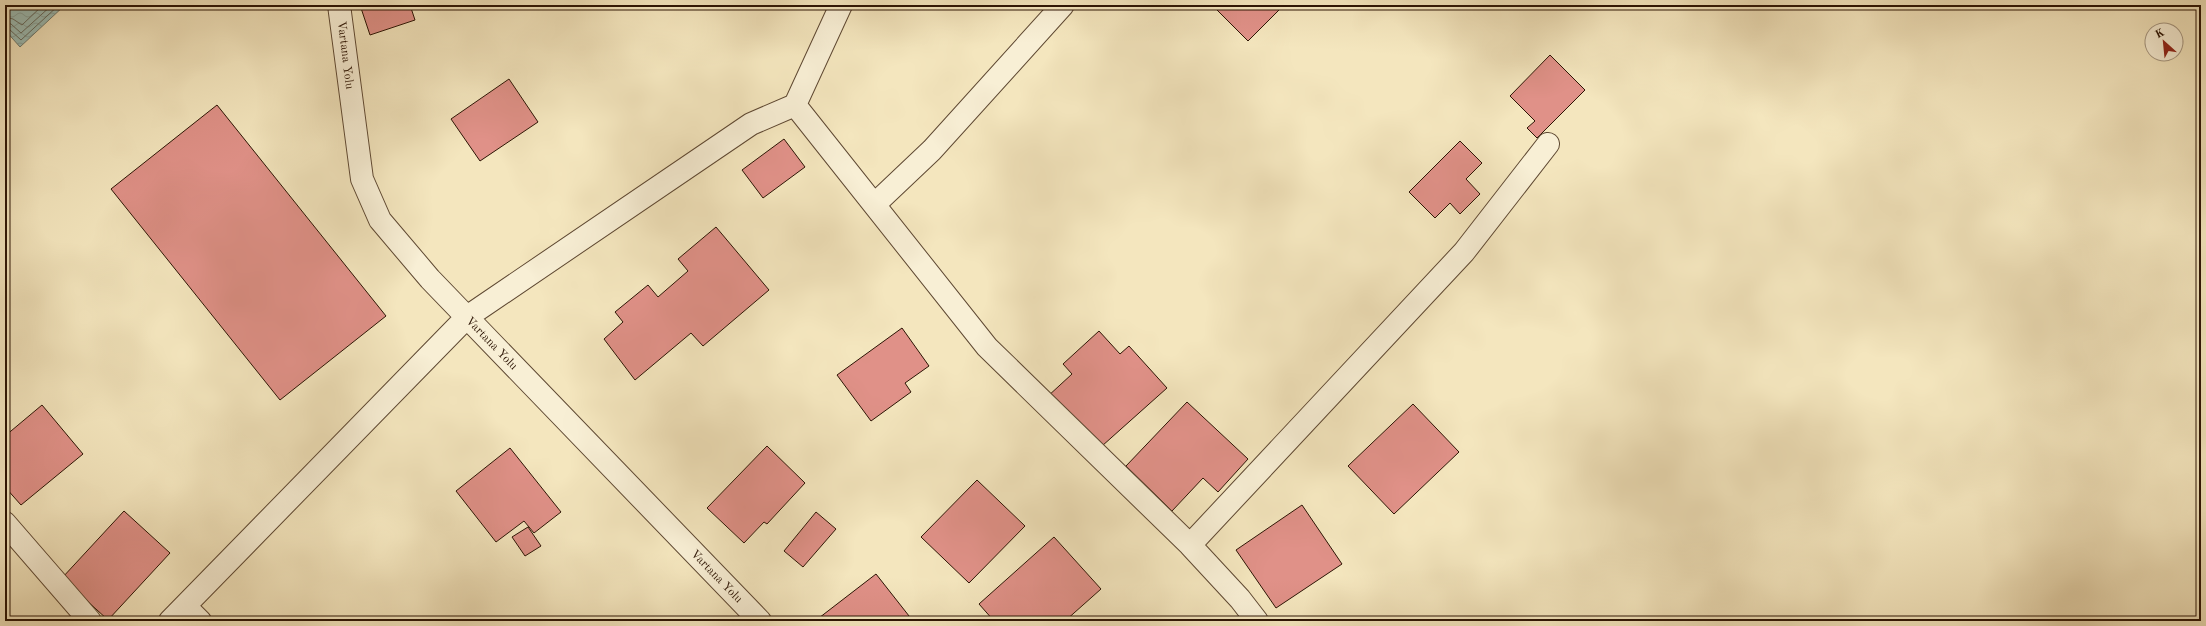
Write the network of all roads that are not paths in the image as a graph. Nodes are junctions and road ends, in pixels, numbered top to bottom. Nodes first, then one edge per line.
1 (339, 5) edge
2 (841, 5) edge
3 (1063, 5) edge
4 (795, 105) junction
5 (1548, 144) dead end
6 (875, 204) junction
7 (467, 317) junction
8 (5, 523) edge
9 (1190, 545) junction
10 (185, 606) junction
11 (90, 621) edge
12 (170, 621) edge
13 (200, 621) edge
14 (760, 621) edge
15 (1257, 621) edge

1 - 7 street, Vartana Yolu
2 - 4 street
3 - 6 street
4 - 6 street
4 - 7 street
5 - 9 street
6 - 9 street
7 - 10 street
7 - 14 street, Vartana Yolu
8 - 11 street
9 - 15 street
10 - 12 street
10 - 13 street

